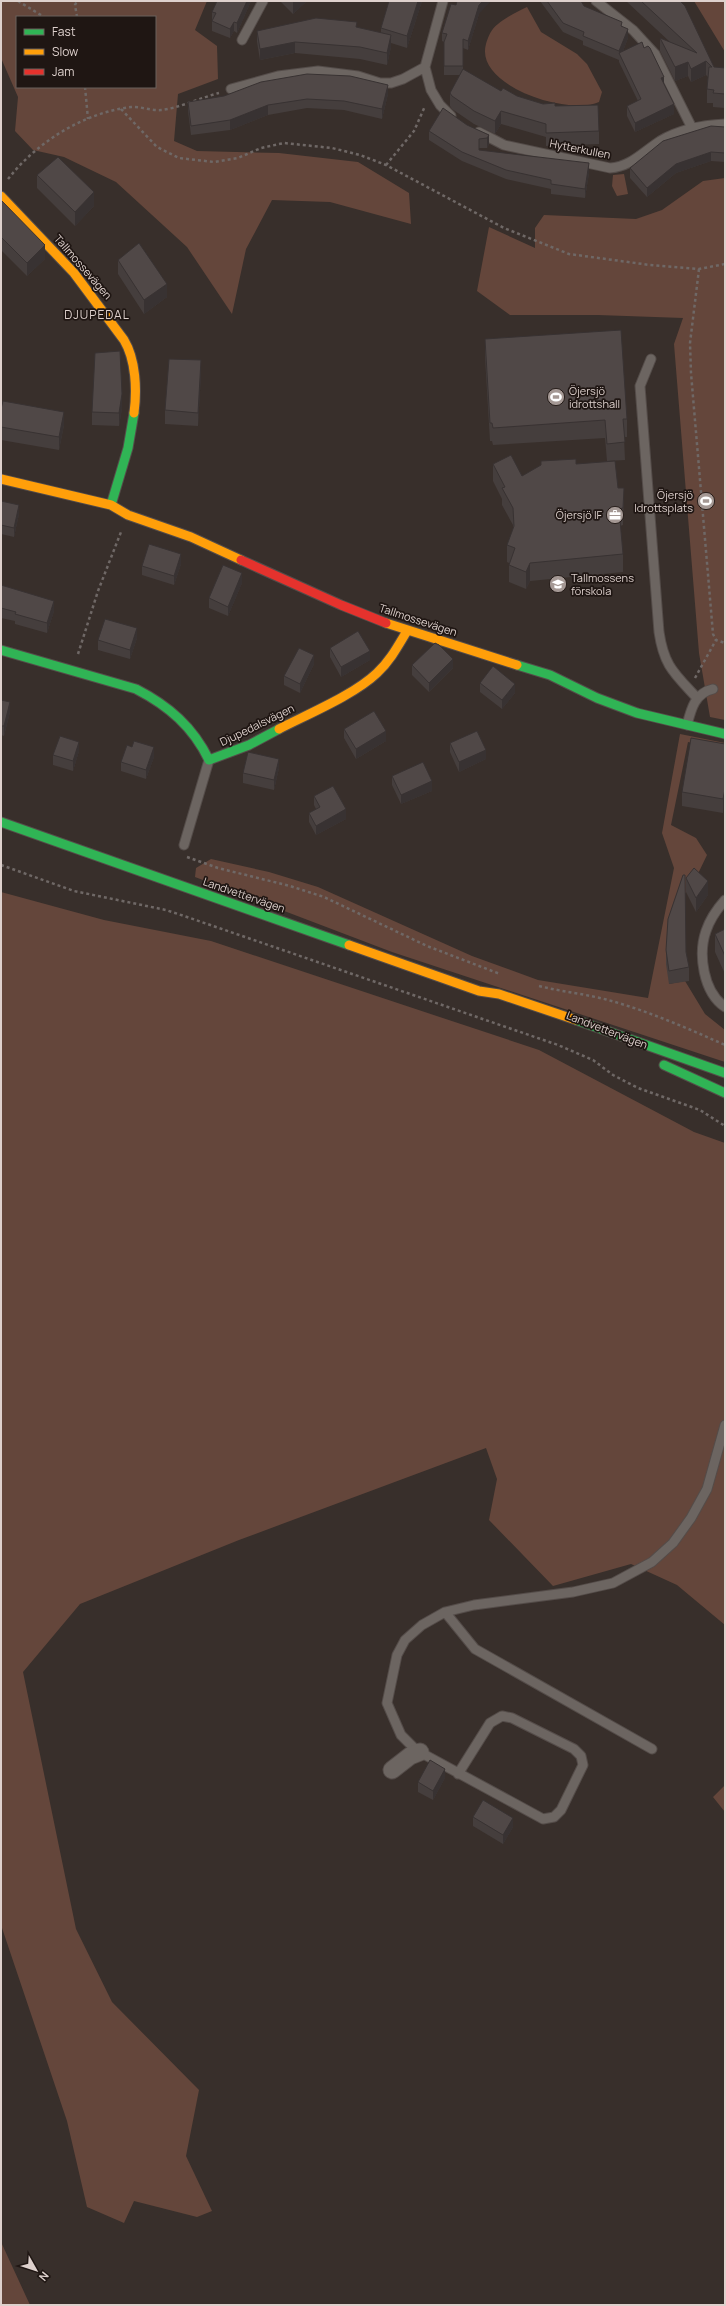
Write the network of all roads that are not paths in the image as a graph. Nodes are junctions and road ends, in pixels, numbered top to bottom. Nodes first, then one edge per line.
1 (263, 1) edge
2 (444, 1) edge
3 (596, 1) edge
4 (242, 40) dead end
5 (425, 67) junction
6 (231, 89) road end
7 (456, 121) edge
8 (725, 124) edge
9 (470, 128) edge
10 (692, 128) junction
11 (1, 196) edge
12 (652, 359) dead end
13 (1, 479) edge
14 (111, 505) junction
15 (407, 631) junction
16 (1, 650) edge
17 (713, 689) dead end
18 (697, 698) junction
19 (686, 726) junction
20 (725, 734) edge
21 (209, 760) junction
22 (1, 822) edge
23 (184, 845) road end
24 (725, 900) edge
25 (479, 991) junction
26 (725, 1007) edge
27 (568, 1028) dead end
28 (654, 1061) dead end
29 (725, 1073) edge
30 (725, 1093) edge
31 (725, 1425) edge
32 (445, 1612) junction
33 (652, 1749) dead end
34 (420, 1752) junction
35 (392, 1770) dead end
36 (458, 1774) junction

1 - 4 lane
2 - 5 lane
3 - 10 lane
5 - 6 lane
5 - 7 lane
8 - 10 lane, Hytterkullen
9 - 10 lane, Hytterkullen
11 - 14 street, Tallmossevägen
12 - 18 lane
13 - 14 street, Tallmossevägen
14 - 15 street, Tallmossevägen
15 - 19 street, Tallmossevägen
15 - 21 street, Djupedalsvägen
16 - 21 street
17 - 18 lane
18 - 19 lane
19 - 20 street, Tallmossevägen
21 - 23 lane
22 - 25 street, Landvettervägen
24 - 26 lane
25 - 27 street, Landvettervägen
25 - 29 street, Landvettervägen
28 - 30 street, Landvettervägen
31 - 32 lane
32 - 33 lane
32 - 34 lane
34 - 35 street
34 - 36 lane
36 - 36 lane

